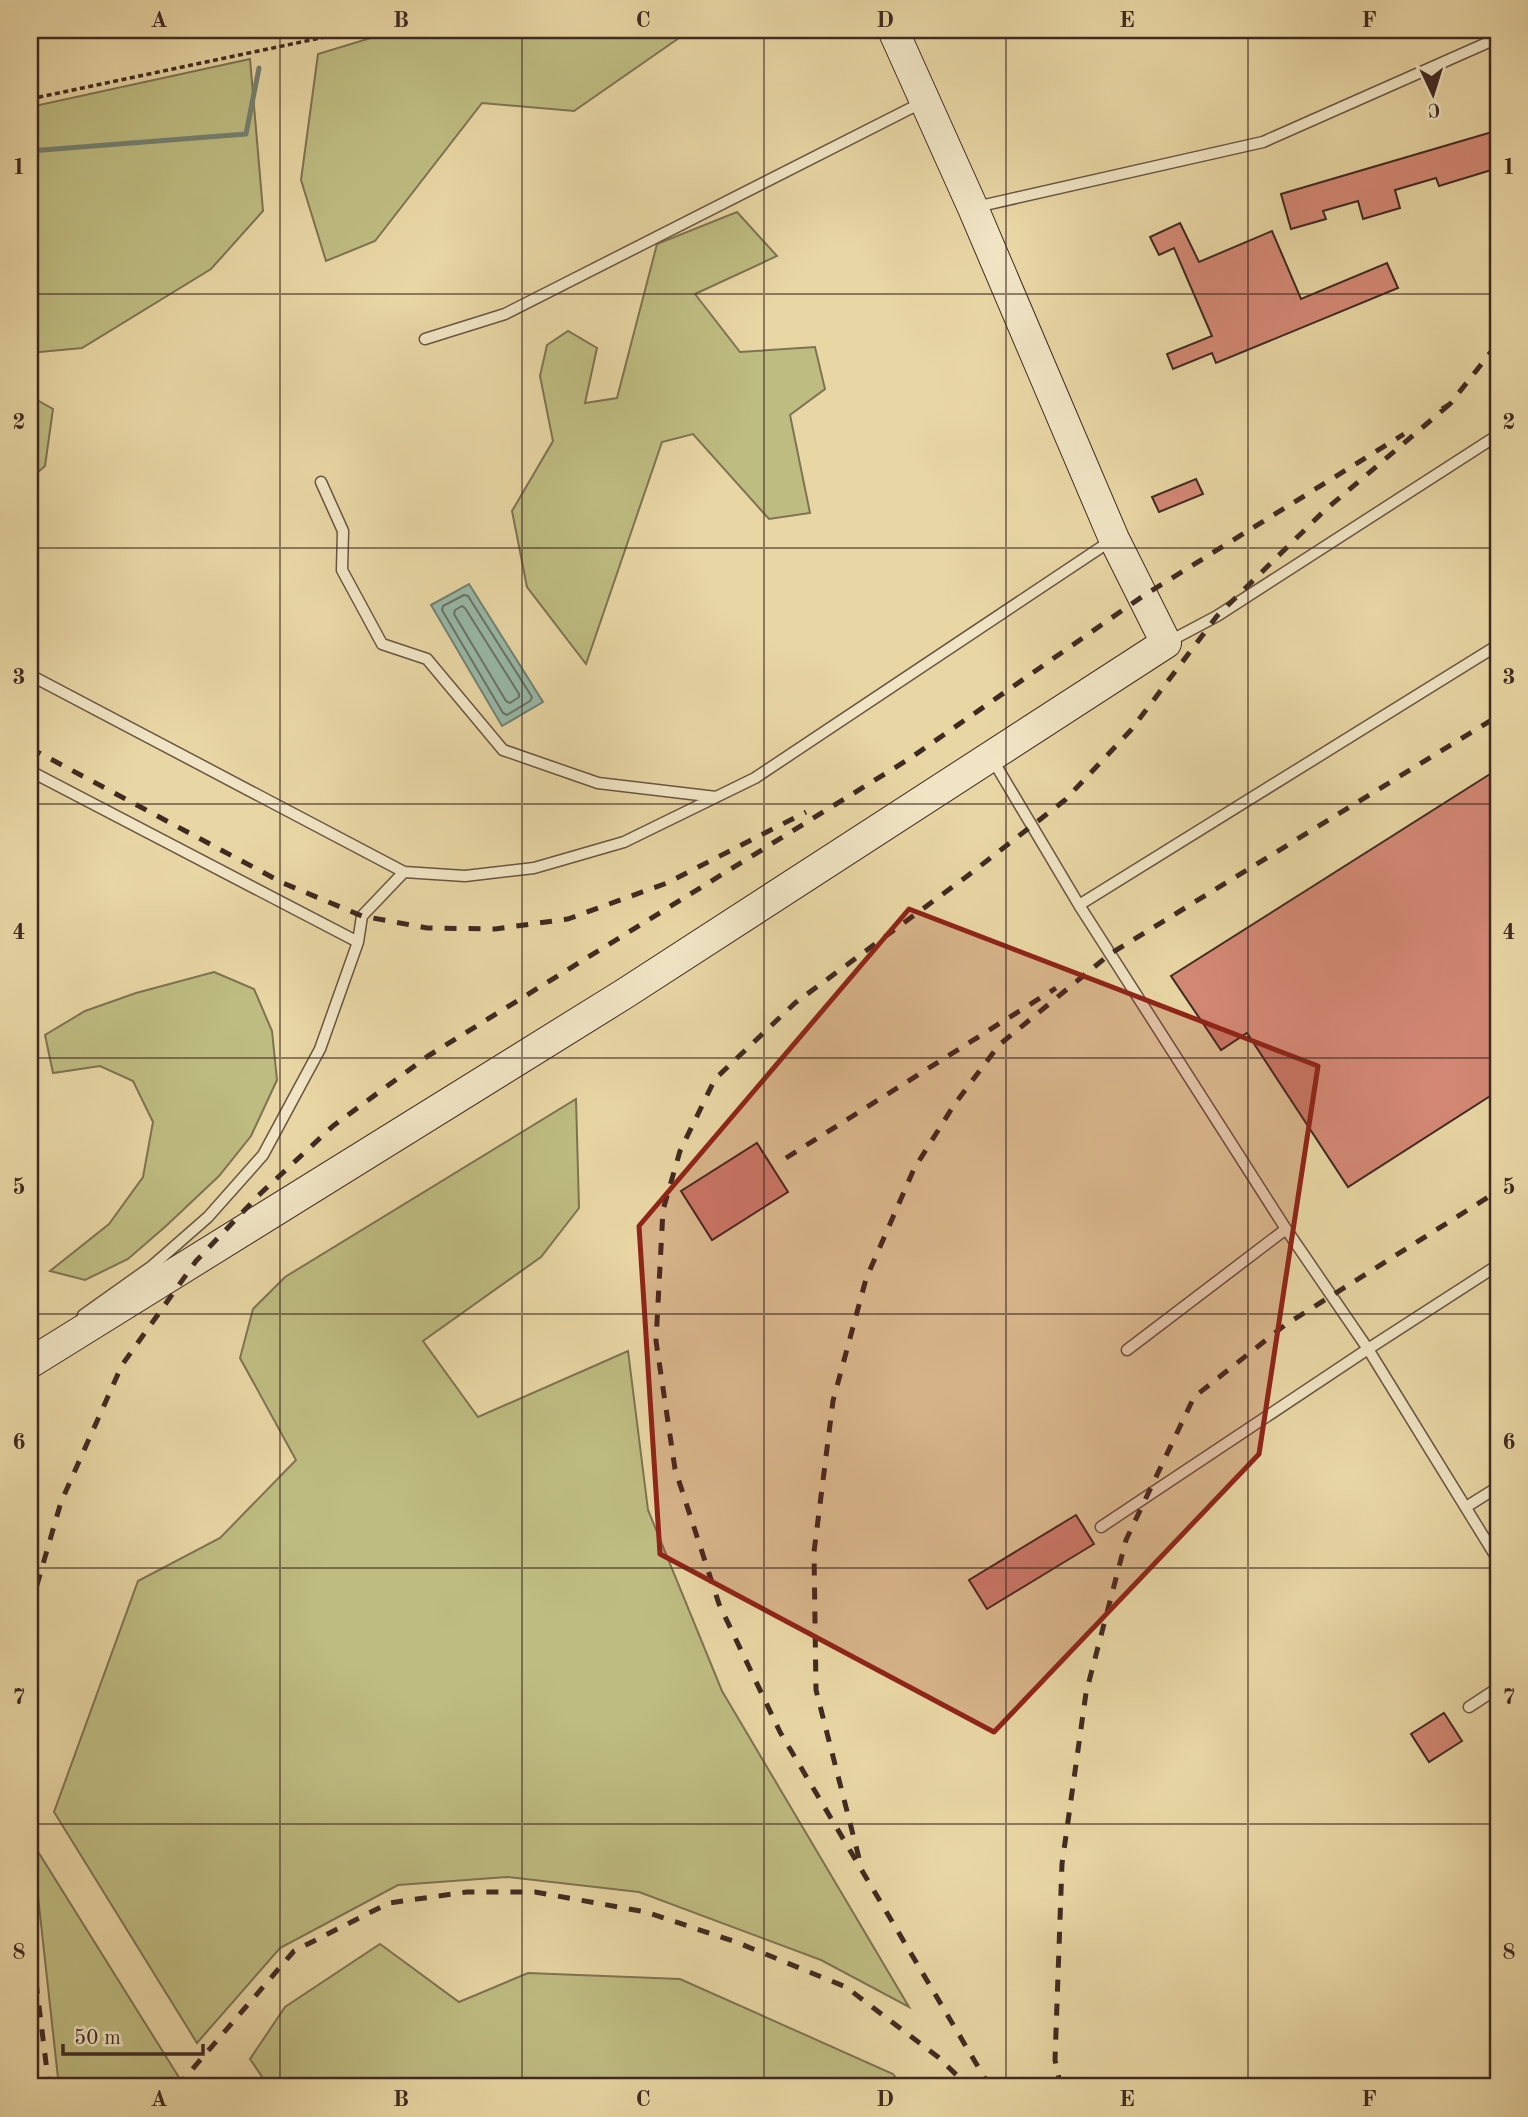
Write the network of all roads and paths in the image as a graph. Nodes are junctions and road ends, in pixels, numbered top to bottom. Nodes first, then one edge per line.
1 (350, 30) edge
2 (893, 30) edge
3 (1498, 38) edge
4 (30, 99) edge
5 (926, 100) junction
6 (973, 208) junction
7 (425, 339) dead end
8 (1498, 435) edge
9 (321, 481) dead end
10 (1114, 538) junction
11 (1166, 643) junction
12 (1498, 645) edge
13 (30, 675) edge
14 (991, 756) junction
15 (30, 771) edge
16 (716, 797) junction
17 (404, 872) junction
18 (1079, 905) junction
19 (358, 942) junction
20 (1286, 1229) junction
21 (1498, 1265) edge
22 (1368, 1349) junction
23 (1126, 1350) dead end
24 (30, 1362) edge
25 (1498, 1487) edge
26 (1466, 1507) junction
27 (1101, 1527) dead end
28 (1498, 1560) edge
29 (1498, 1688) edge
30 (1469, 1707) dead end

1 - 4 path
2 - 5 street
3 - 6 lane
5 - 6 street
5 - 7 lane
6 - 10 street
8 - 11 lane
9 - 16 lane
10 - 11 street
10 - 16 lane
11 - 14 street
12 - 18 lane
13 - 17 lane
14 - 18 lane
14 - 24 street
15 - 19 lane
16 - 17 lane
17 - 19 lane
18 - 20 lane
19 - 24 lane
20 - 22 lane
20 - 23 lane
21 - 22 lane
22 - 26 lane
22 - 27 lane
25 - 26 lane
26 - 28 lane
29 - 30 lane

